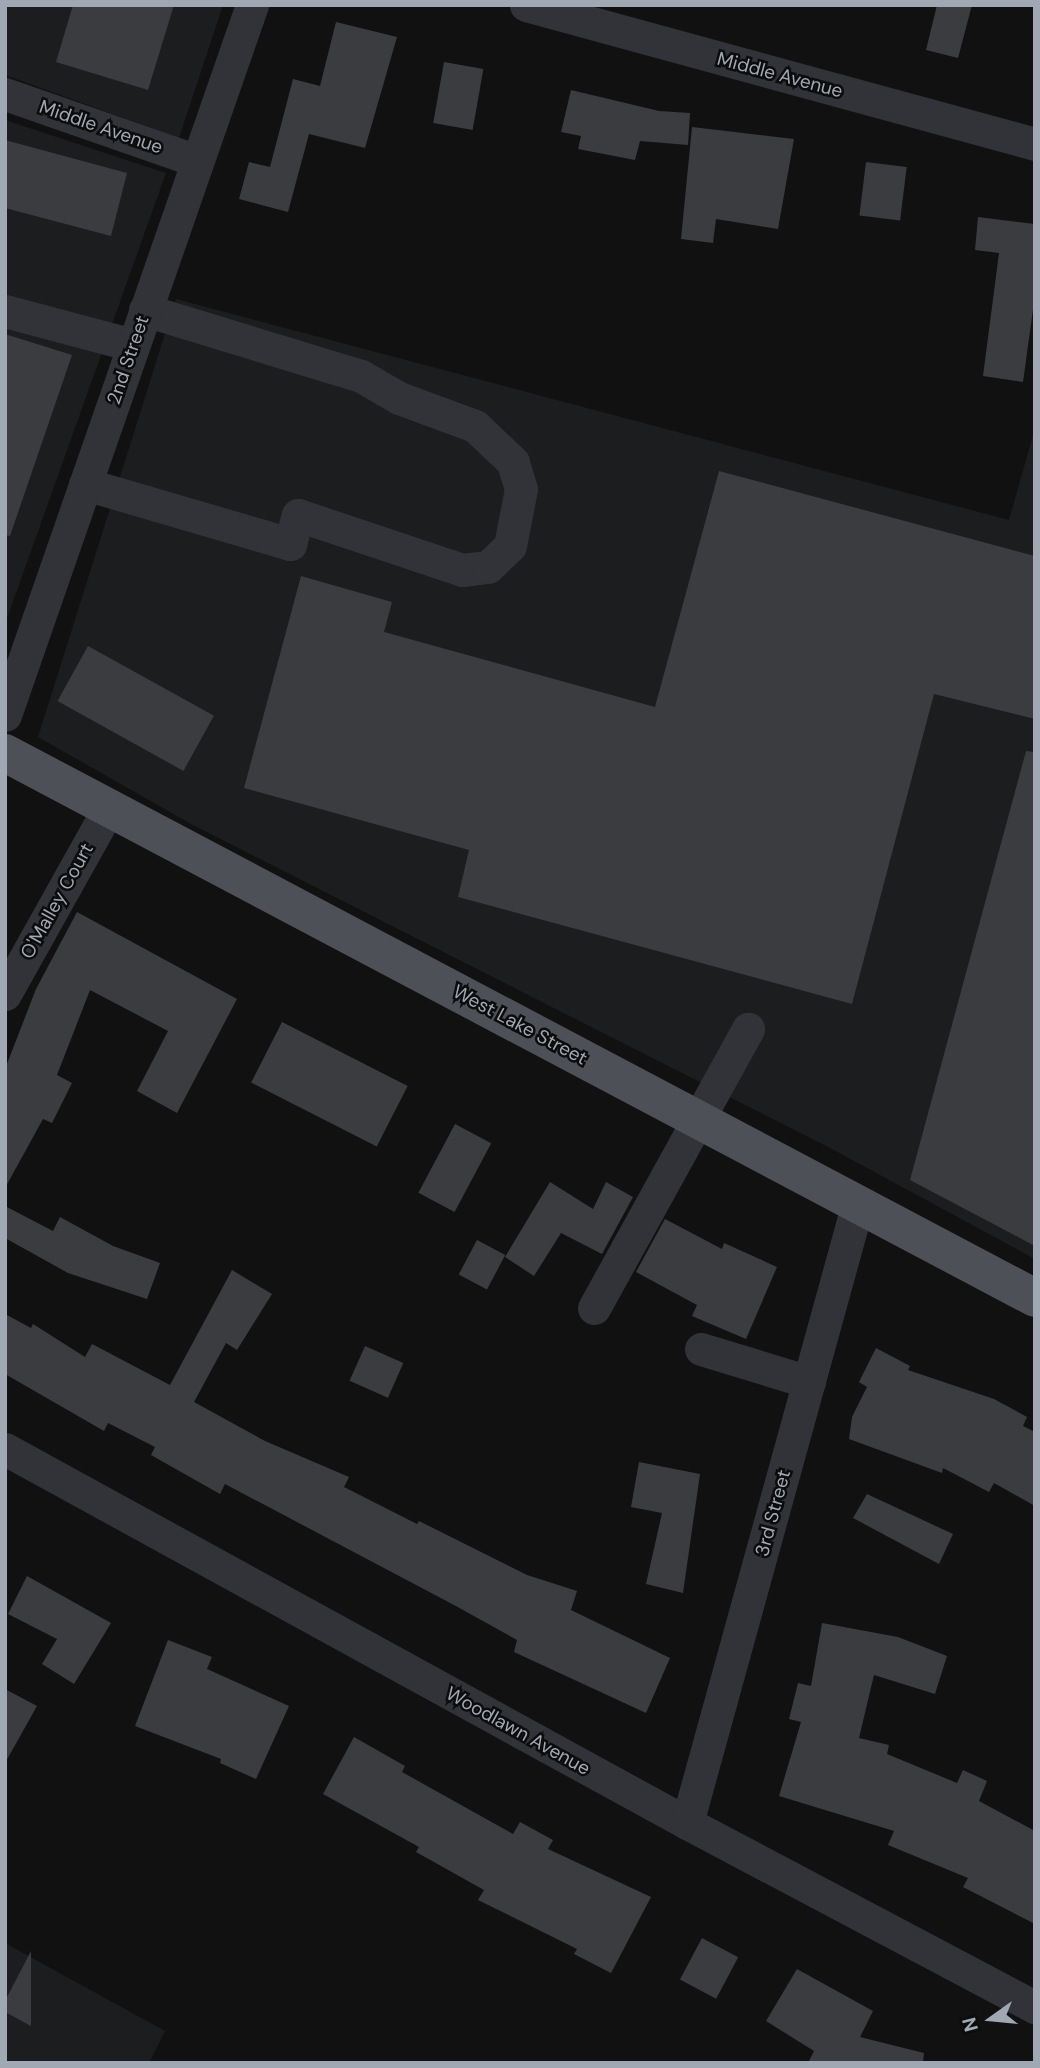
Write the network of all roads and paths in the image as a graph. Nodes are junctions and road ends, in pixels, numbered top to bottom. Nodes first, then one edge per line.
1 (251, 5) edge
2 (526, 5) edge
3 (5, 94) edge
4 (1035, 144) edge
5 (197, 161) junction
6 (145, 310) junction
7 (5, 311) edge
8 (133, 345) junction
9 (85, 484) junction
10 (5, 715) edge
11 (5, 753) edge
12 (109, 808) junction
13 (5, 994) edge
14 (748, 1030) dead end
15 (699, 1119) junction
16 (858, 1203) junction
17 (1035, 1298) edge
18 (594, 1308) dead end
19 (701, 1349) dead end
20 (809, 1382) junction
21 (5, 1449) edge
22 (687, 1823) junction
23 (1035, 2007) edge

1 - 5 street, 2nd Street
2 - 4 street, Middle Avenue
3 - 5 street, Middle Avenue
5 - 6 street, 2nd Street
6 - 8 street, 2nd Street
6 - 9 street
7 - 8 street
8 - 9 street, 2nd Street
9 - 10 street, 2nd Street
11 - 12 main road, West Lake Street
12 - 13 street, O'Malley Court
12 - 15 main road, West Lake Street
14 - 15 street
15 - 16 main road, West Lake Street
15 - 18 street
16 - 17 main road, West Lake Street
16 - 20 street, 3rd Street
19 - 20 street
20 - 22 street, 3rd Street
21 - 22 street, Woodlawn Avenue
22 - 23 street, Woodlawn Avenue

